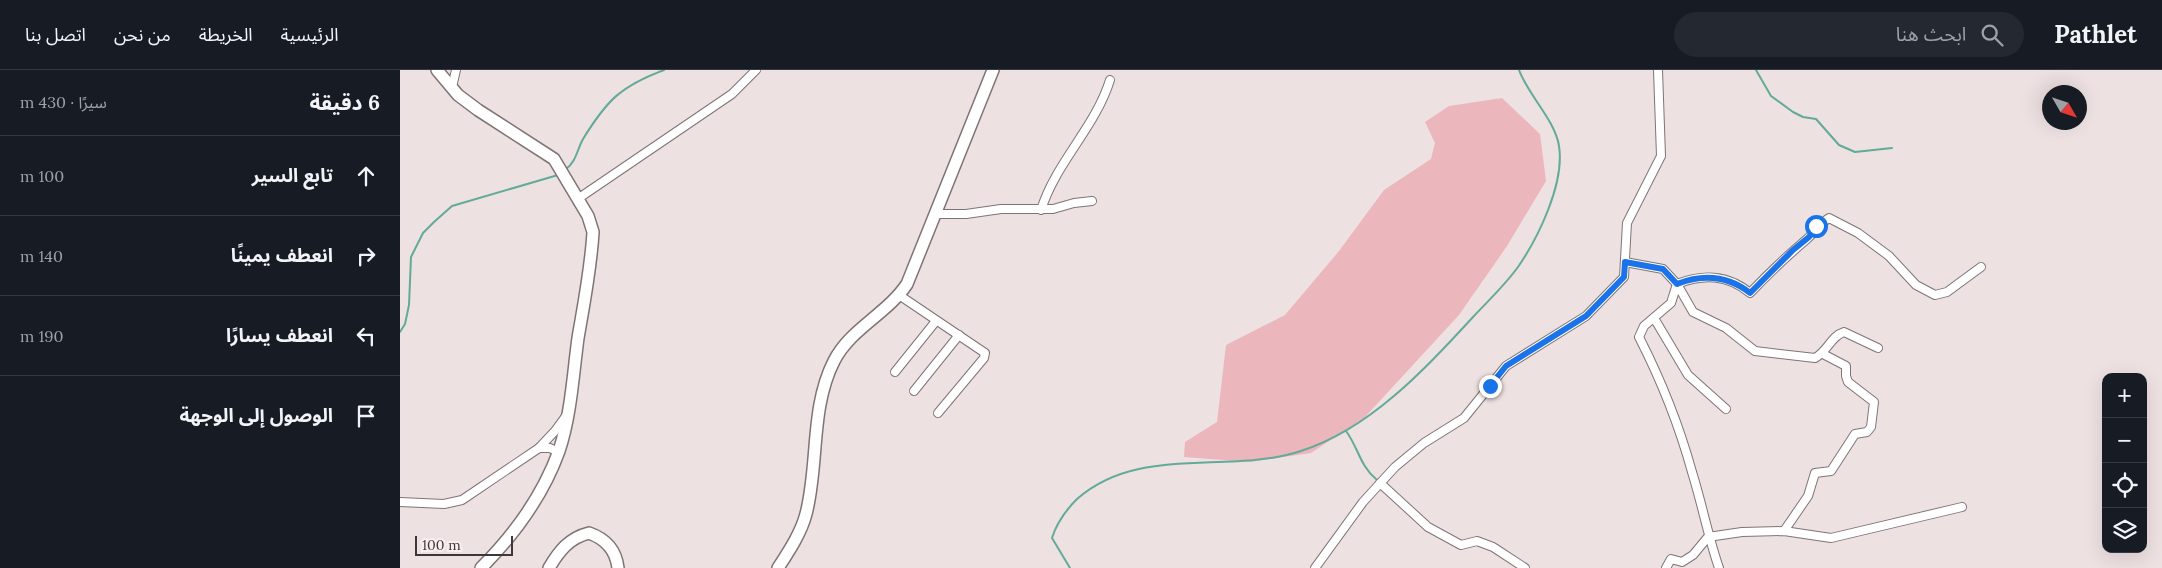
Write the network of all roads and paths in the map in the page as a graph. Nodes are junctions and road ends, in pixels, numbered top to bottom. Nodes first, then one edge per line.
1 (437, 70) edge
2 (456, 70) edge
3 (756, 70) edge
4 (993, 70) edge
5 (1658, 70) edge
6 (1110, 80) dead end
7 (452, 87) junction
8 (577, 194) junction
9 (1092, 201) dead end
10 (1041, 210) junction
11 (936, 214) junction
12 (1625, 262) junction
13 (1981, 267) dead end
14 (1677, 284) junction
15 (900, 295) junction
16 (1654, 318) junction
17 (936, 321) junction
18 (959, 335) junction
19 (1878, 348) dead end
20 (1823, 354) junction
21 (895, 372) dead end
22 (914, 391) dead end
23 (1726, 409) dead end
24 (567, 413) junction
25 (938, 413) dead end
26 (539, 448) junction
27 (558, 452) junction
28 (1380, 483) junction
29 (400, 502) edge
30 (1962, 508) dead end
31 (1784, 531) junction
32 (1708, 537) junction
33 (481, 568) edge
34 (549, 568) edge
35 (618, 568) edge
36 (778, 568) edge
37 (1315, 568) edge
38 (1524, 568) edge
39 (1666, 568) edge
40 (1719, 568) edge

1 - 7 street
2 - 7 street
3 - 8 street
4 - 11 street
5 - 12 street
6 - 10 street
7 - 8 street
8 - 24 street
9 - 10 street
10 - 11 street
11 - 15 street
12 - 14 street
12 - 28 street
13 - 14 street
14 - 16 street
14 - 20 street
15 - 17 street
15 - 36 street
16 - 23 street
16 - 32 street
17 - 18 street
17 - 21 street
18 - 22 street
18 - 25 street
19 - 20 street
20 - 31 street
24 - 26 street
24 - 27 street
26 - 27 street
26 - 29 street
27 - 33 street
28 - 37 street
28 - 38 street
30 - 31 street
31 - 32 street
32 - 39 street
32 - 40 street
34 - 35 street

